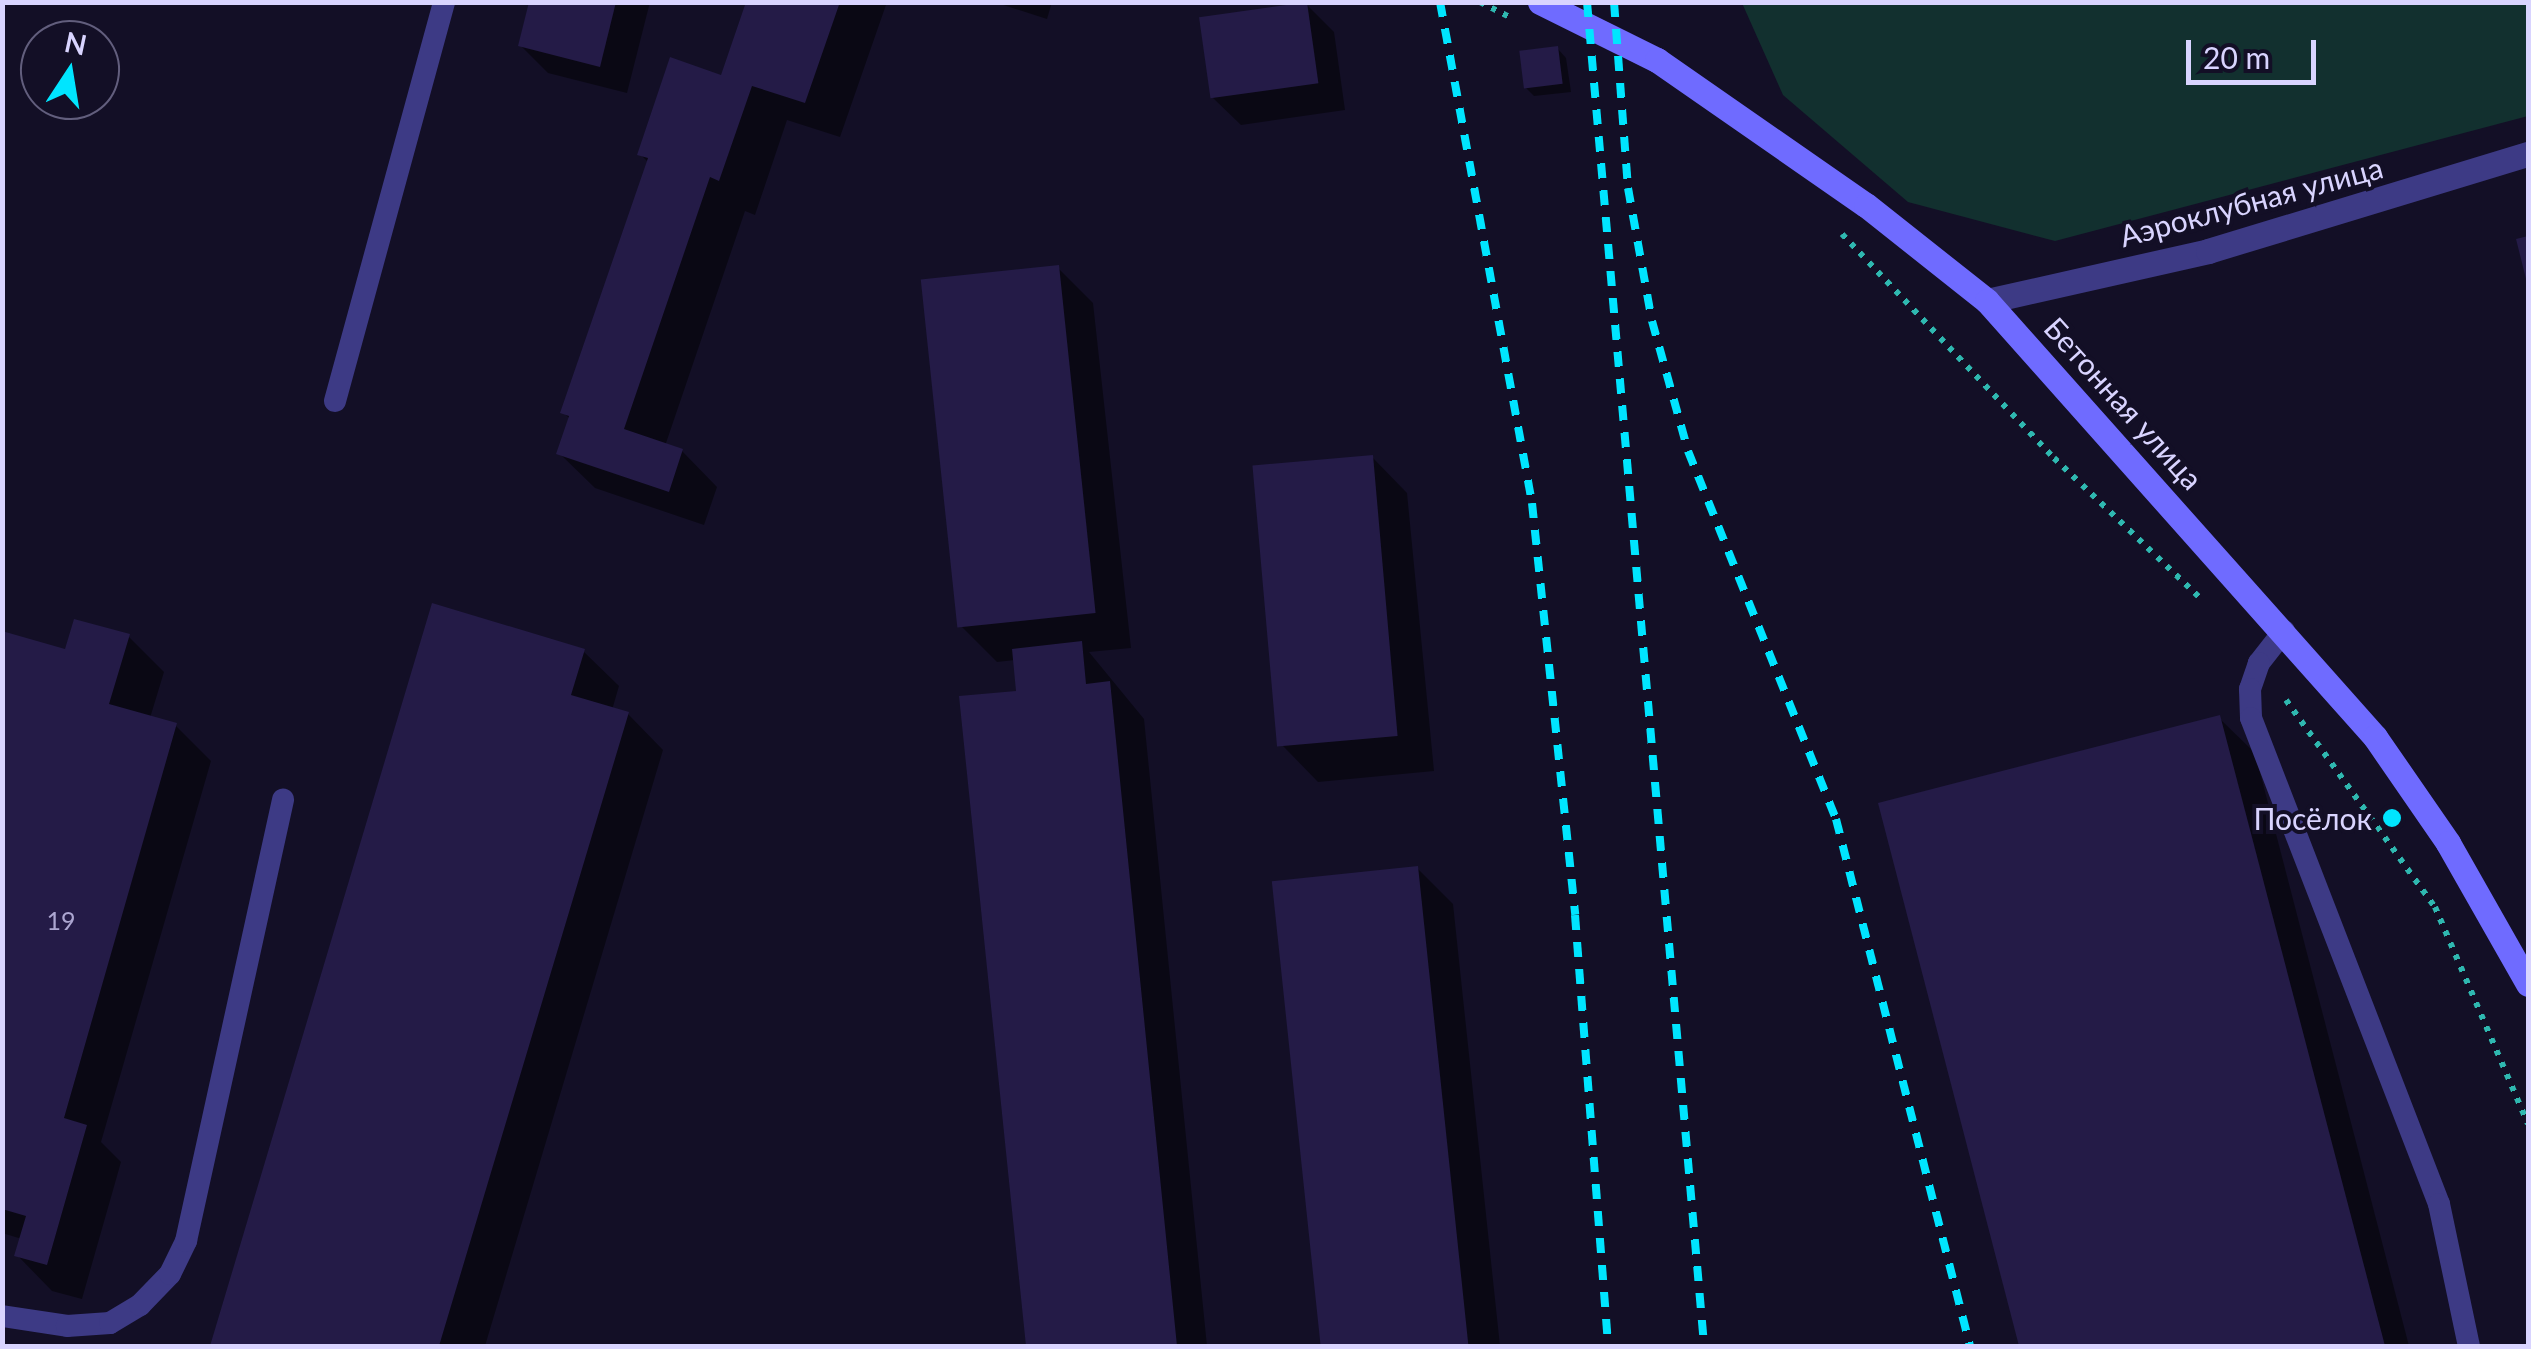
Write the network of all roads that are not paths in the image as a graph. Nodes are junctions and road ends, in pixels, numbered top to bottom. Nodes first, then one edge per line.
1 (444, 2) edge
2 (1534, 14) edge
3 (2528, 154) edge
4 (1988, 302) junction
5 (335, 400) dead end
6 (2284, 631) junction
7 (283, 800) dead end
8 (2528, 984) edge
9 (2, 1316) edge
10 (2470, 1346) edge

1 - 5 lane
2 - 4 street, Бетонная улица
3 - 4 street, Аэроклубная улица
4 - 6 street, Бетонная улица
6 - 8 street, Бетонная улица
6 - 10 lane
7 - 9 lane

